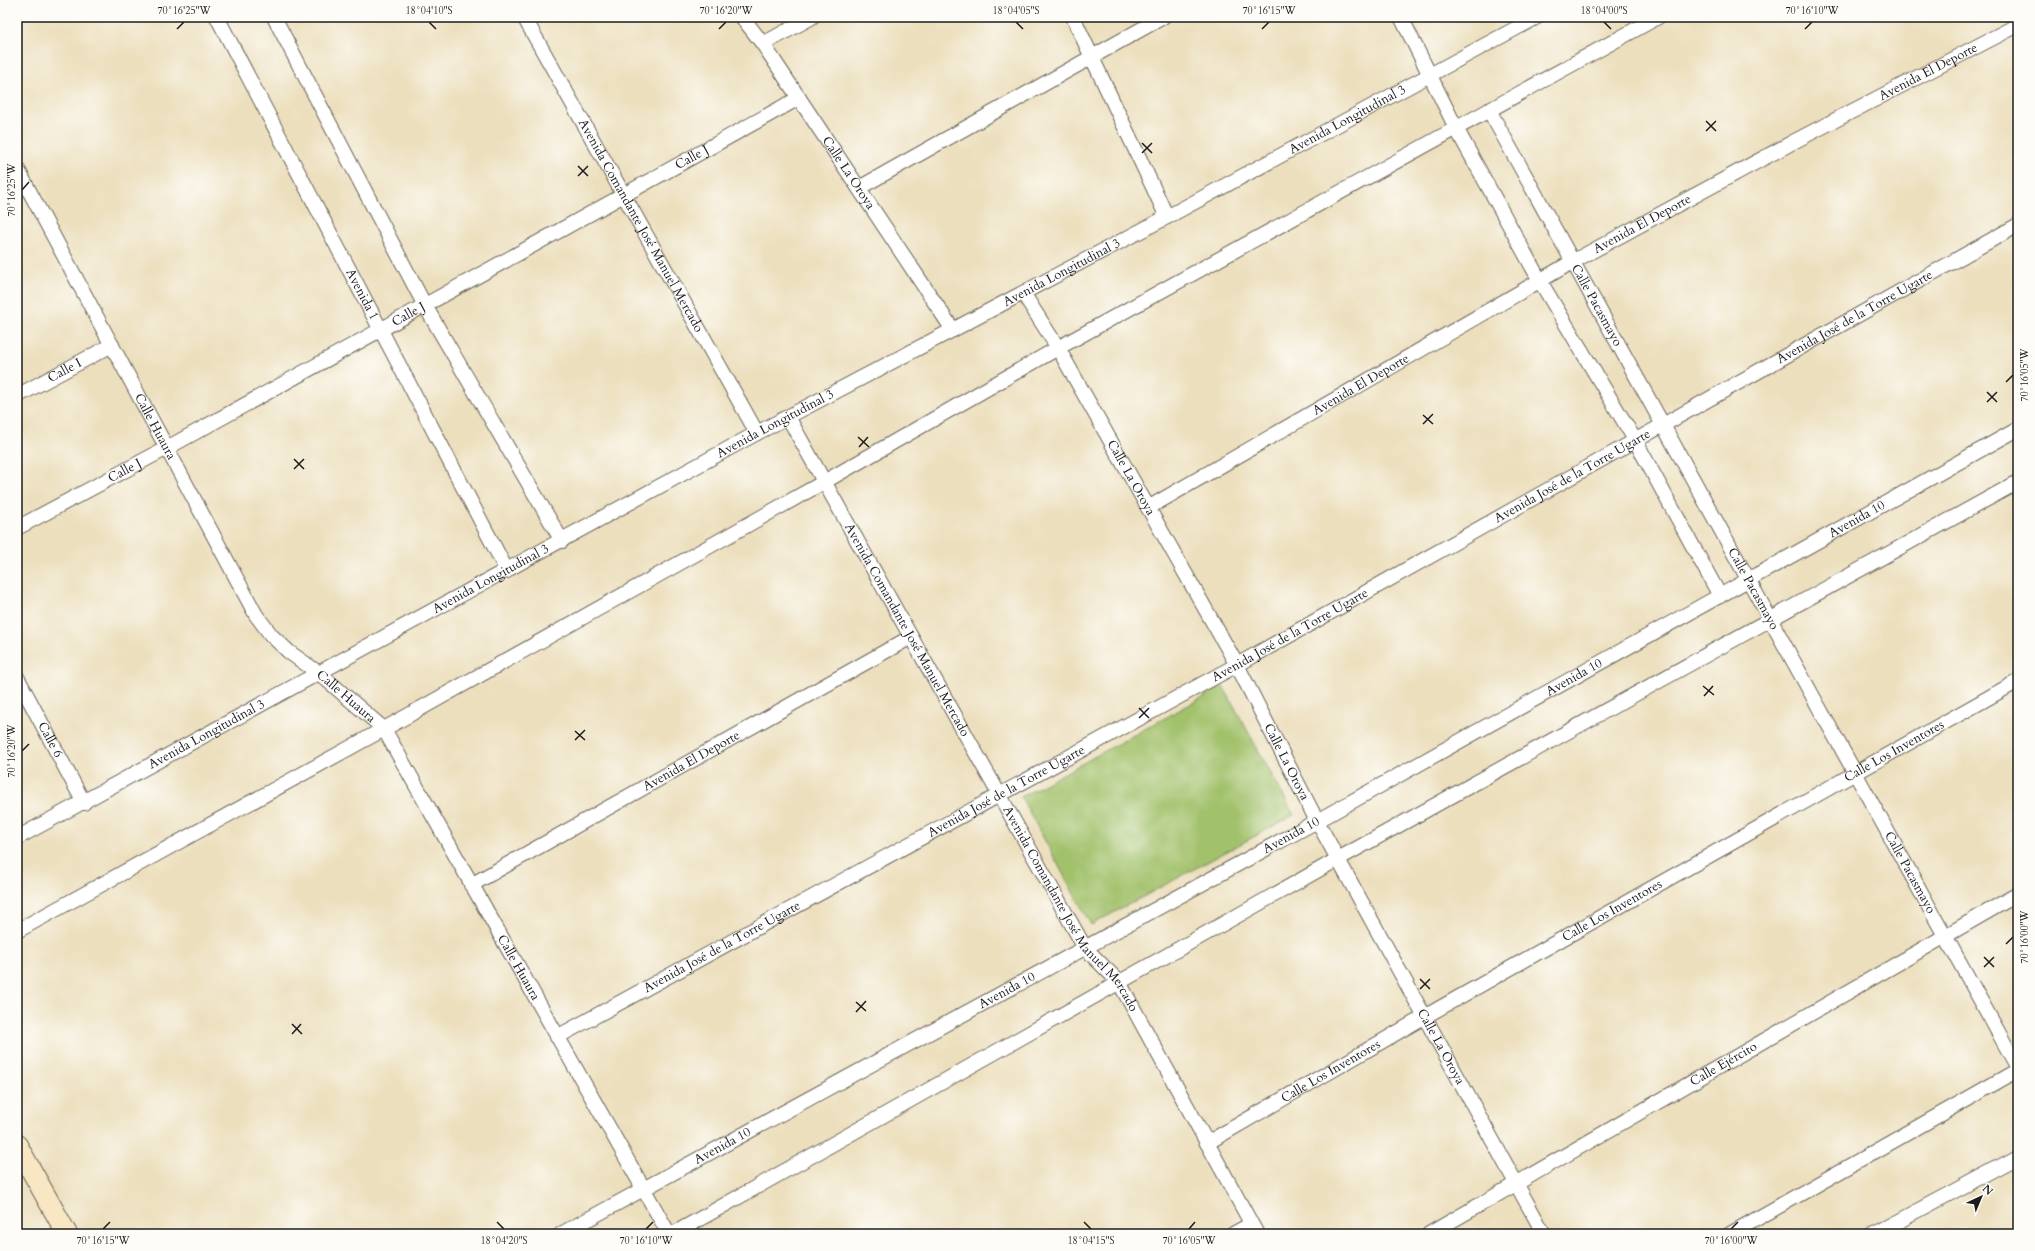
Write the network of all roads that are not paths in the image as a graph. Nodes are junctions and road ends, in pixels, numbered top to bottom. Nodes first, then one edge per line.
1 (217, 17) edge
2 (274, 17) edge
3 (524, 17) edge
4 (742, 17) edge
5 (812, 17) edge
6 (1073, 17) edge
7 (1163, 17) edge
8 (1401, 17) edge
9 (1537, 17) edge
10 (1658, 17) edge
11 (2018, 25) edge
12 (763, 44) junction
13 (1092, 57) junction
14 (1430, 75) junction
15 (799, 98) junction
16 (1488, 110) junction
17 (1456, 128) junction
18 (17, 168) edge
19 (859, 188) junction
20 (623, 195) junction
21 (1167, 217) junction
22 (2018, 225) edge
23 (1572, 262) junction
24 (1540, 281) junction
25 (1023, 293) junction
26 (424, 304) junction
27 (379, 329) junction
28 (953, 330) junction
29 (112, 345) junction
30 (1058, 348) junction
31 (17, 396) edge
32 (788, 417) junction
33 (1662, 425) junction
34 (2018, 429) edge
35 (757, 434) junction
36 (1635, 440) junction
37 (167, 448) junction
38 (824, 482) junction
39 (2018, 482) edge
40 (1148, 508) junction
41 (17, 528) edge
42 (562, 541) junction
43 (507, 571) junction
44 (1748, 580) junction
45 (1720, 596) junction
46 (1770, 620) junction
47 (911, 636) junction
48 (1237, 665) junction
49 (320, 674) junction
50 (17, 677) edge
51 (2018, 681) edge
52 (384, 729) junction
53 (1855, 772) junction
54 (999, 794) junction
55 (84, 803) junction
56 (1317, 821) junction
57 (17, 838) edge
58 (1338, 859) junction
59 (472, 885) junction
60 (2018, 894) edge
61 (17, 930) edge
62 (1944, 935) junction
63 (1086, 948) junction
64 (1119, 982) junction
65 (1424, 1017) junction
66 (557, 1037) junction
67 (2018, 1069) edge
68 (1207, 1143) junction
69 (17, 1145) edge
70 (2018, 1157) edge
71 (1516, 1184) junction
72 (643, 1189) junction
73 (1254, 1229) edge
74 (67, 1234) edge
75 (561, 1234) edge
76 (669, 1234) edge
77 (673, 1234) edge
78 (1233, 1234) edge
79 (1429, 1234) edge
80 (1544, 1234) edge
81 (1730, 1234) edge
82 (1874, 1234) edge

1 - 27 street, Avenida 1
2 - 26 street
3 - 20 street, Avenida Comandante José Manuel Mercado
4 - 12 street, Calle La Oroya
5 - 12 street
6 - 13 street
7 - 13 street
8 - 14 street
9 - 14 street, Avenida Longitudinal 3
10 - 16 street
11 - 23 street, Avenida El Deporte
12 - 15 street, Calle La Oroya
13 - 19 street
13 - 21 street
14 - 17 street
14 - 21 street, Avenida Longitudinal 3
15 - 19 street, Calle La Oroya
15 - 20 street, Calle J
16 - 17 street
16 - 23 street, Calle Pacasmayo
17 - 24 street
17 - 30 street
18 - 29 street, Calle Huaura
19 - 28 street, Calle La Oroya
20 - 26 street, Calle J
20 - 35 street, Avenida Comandante José Manuel Mercado
21 - 25 street, Avenida Longitudinal 3
22 - 33 street, Avenida José de la Torre Ugarte
23 - 24 street, Avenida El Deporte
23 - 33 street, Calle Pacasmayo
24 - 36 street
24 - 40 street, Avenida El Deporte
25 - 28 street, Avenida Longitudinal 3
25 - 30 street, Calle La Oroya
26 - 27 street, Calle J
26 - 42 street
27 - 37 street, Calle J
27 - 43 street, Avenida 1
28 - 32 street, Avenida Longitudinal 3
29 - 31 street, Calle I
29 - 37 street, Calle Huaura
30 - 38 street
30 - 40 street, Calle La Oroya
32 - 35 street, Avenida Longitudinal 3
32 - 38 street, Avenida Comandante José Manuel Mercado
33 - 36 street, Avenida José de la Torre Ugarte
33 - 44 street, Calle Pacasmayo
34 - 44 street, Avenida 10
35 - 42 street, Avenida Longitudinal 3
36 - 45 street
36 - 48 street, Avenida José de la Torre Ugarte
37 - 41 street, Calle J
37 - 49 street, Calle Huaura
38 - 47 street, Avenida Comandante José Manuel Mercado
38 - 52 street
39 - 46 street
40 - 48 street, Calle La Oroya
42 - 43 street, Avenida Longitudinal 3
43 - 49 street, Avenida Longitudinal 3
44 - 45 street, Avenida 10
44 - 46 street, Calle Pacasmayo
45 - 56 street, Avenida 10
46 - 53 street, Calle Pacasmayo
46 - 58 street
47 - 54 street, Avenida Comandante José Manuel Mercado
47 - 59 street, Avenida El Deporte
48 - 54 street, Avenida José de la Torre Ugarte
48 - 56 street, Calle La Oroya
49 - 52 street, Calle Huaura
49 - 55 street, Avenida Longitudinal 3
50 - 55 street, Calle 6
51 - 53 street, Calle Los Inventores
52 - 59 street, Calle Huaura
52 - 61 street
53 - 62 street, Calle Pacasmayo
53 - 65 street, Calle Los Inventores
54 - 63 street, Avenida Comandante José Manuel Mercado
54 - 66 street, Avenida José de la Torre Ugarte
55 - 57 street, Avenida Longitudinal 3
56 - 58 street, Calle La Oroya
56 - 63 street, Avenida 10
58 - 64 street
58 - 65 street, Calle La Oroya
59 - 66 street, Calle Huaura
60 - 62 street, Calle Ejército
62 - 67 street, Calle Pacasmayo
62 - 71 street, Calle Ejército
63 - 64 street, Avenida Comandante José Manuel Mercado
63 - 72 street, Avenida 10
64 - 68 street, Avenida Comandante José Manuel Mercado
64 - 77 street
65 - 68 street, Calle Los Inventores
65 - 71 street, Calle La Oroya
66 - 72 street, Calle Huaura
67 - 81 street
68 - 73 street, Avenida Comandante José Manuel Mercado
69 - 74 street
70 - 82 street
71 - 79 street, Calle Ejército
71 - 80 street, Calle La Oroya
72 - 75 street, Avenida 10
72 - 76 street, Calle Huaura
73 - 78 street

